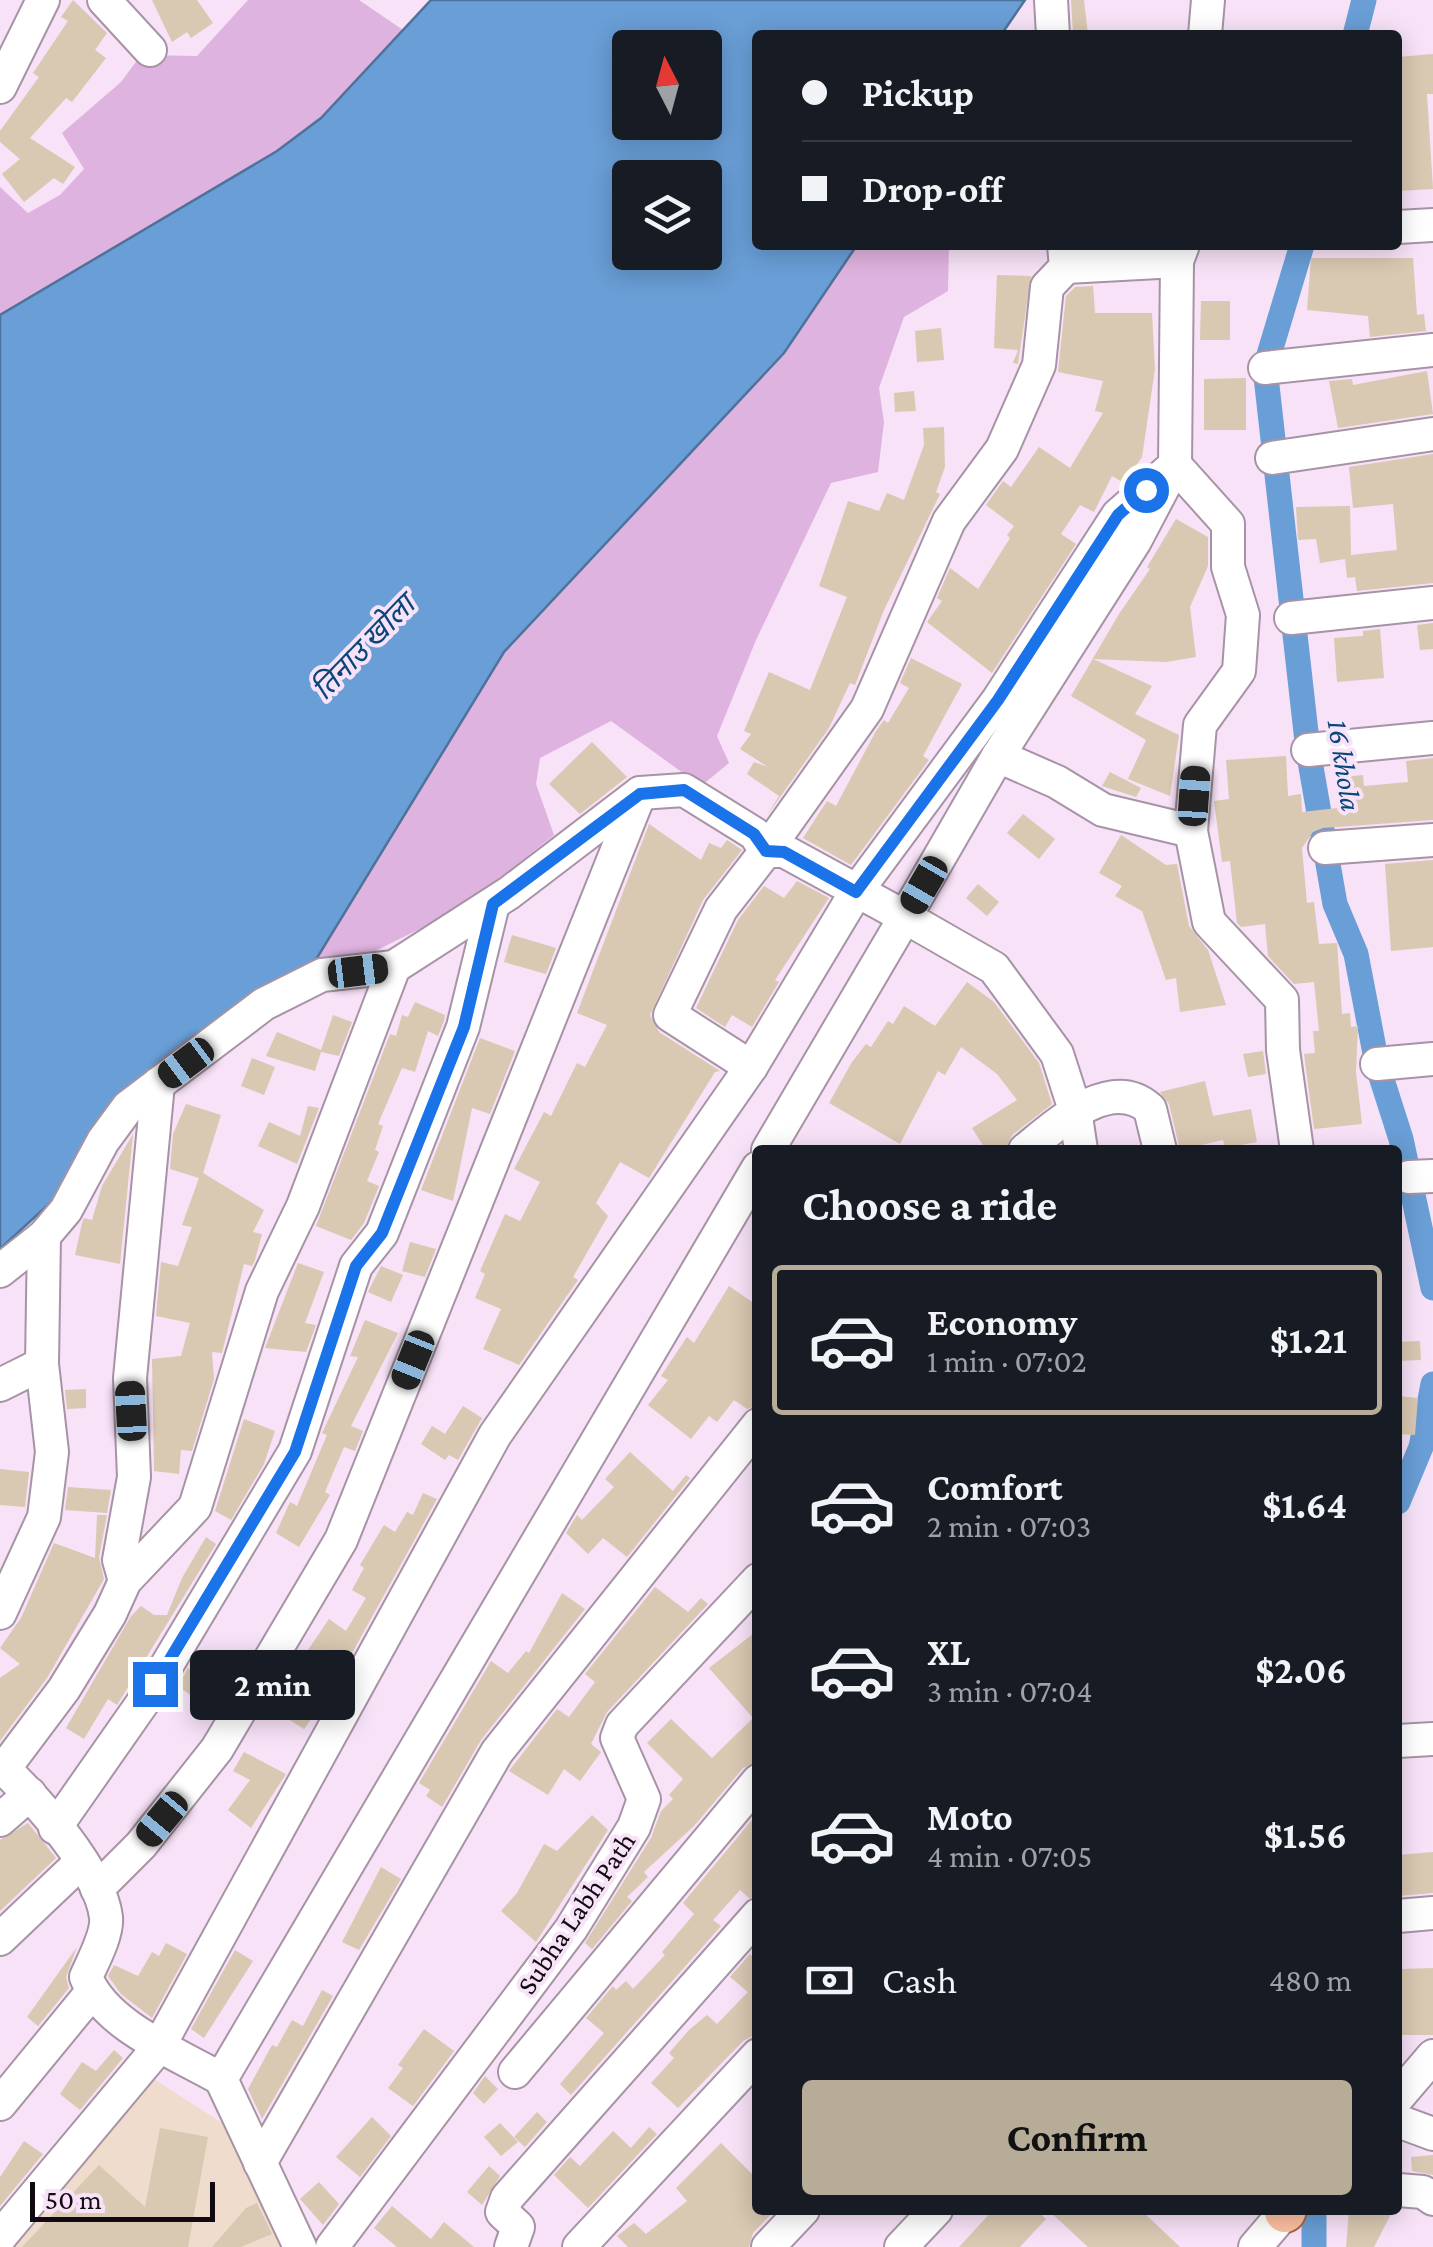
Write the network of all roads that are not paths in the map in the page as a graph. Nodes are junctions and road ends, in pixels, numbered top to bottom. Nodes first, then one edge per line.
1 (43, 0) edge
2 (104, 0) edge
3 (1050, 0) edge
4 (1208, 0) edge
5 (1052, 30) edge
6 (1205, 30) edge
7 (9, 48) edge
8 (150, 50) dead end
9 (0, 87) edge
10 (1433, 225) edge
11 (1402, 227) edge
12 (1180, 253) edge
13 (1065, 256) edge
14 (1433, 350) edge
15 (1265, 368) dead end
16 (1433, 434) edge
17 (1272, 458) dead end
18 (1174, 464) junction
19 (1433, 603) edge
20 (1291, 618) dead end
21 (1433, 738) edge
22 (1308, 750) dead end
23 (998, 756) junction
24 (640, 794) junction
25 (1191, 831) junction
26 (1433, 840) edge
27 (1325, 848) dead end
28 (766, 851) junction
29 (856, 892) junction
30 (493, 904) junction
31 (905, 917) junction
32 (394, 967) junction
33 (1433, 1059) edge
34 (1377, 1064) dead end
35 (751, 1067) junction
36 (158, 1084) junction
37 (1074, 1110) junction
38 (771, 1145) edge
39 (1031, 1145) edge
40 (1080, 1145) edge
41 (1159, 1145) edge
42 (1296, 1145) edge
43 (752, 1178) edge
44 (44, 1236) junction
45 (0, 1271) edge
46 (42, 1364) junction
47 (0, 1385) edge
48 (752, 1433) edge
49 (125, 1580) junction
50 (752, 1586) edge
51 (0, 1613) edge
52 (1433, 1739) edge
53 (1402, 1742) edge
54 (2, 1767) edge
55 (752, 1788) edge
56 (30, 1794) junction
57 (0, 1820) edge
58 (55, 1828) junction
59 (89, 1875) junction
60 (1433, 1913) edge
61 (1402, 1916) edge
62 (752, 1923) edge
63 (0, 1939) edge
64 (92, 1992) junction
65 (158, 2048) junction
66 (1433, 2056) edge
67 (752, 2062) edge
68 (515, 2072) dead end
69 (221, 2079) junction
70 (1402, 2092) edge
71 (0, 2104) edge
72 (1402, 2122) edge
73 (1433, 2134) edge
74 (260, 2163) junction
75 (1402, 2190) edge
76 (1433, 2200) edge
77 (798, 2215) edge
78 (931, 2215) edge
79 (1274, 2215) edge
80 (0, 2237) edge
81 (300, 2247) edge
82 (332, 2247) edge
83 (511, 2247) edge
84 (579, 2247) edge
85 (768, 2247) edge
86 (900, 2247) edge
87 (1255, 2247) edge

1 - 7 street
2 - 8 street
3 - 5 street
4 - 6 street
7 - 9 street
10 - 11 street
12 - 13 street
12 - 18 street
13 - 28 street
14 - 15 street
16 - 17 street
18 - 23 street
18 - 25 street
18 - 29 street
19 - 20 street
21 - 22 street
23 - 25 street
23 - 31 street
24 - 28 street
24 - 30 street
24 - 59 street
25 - 42 street
26 - 27 street
28 - 29 street
28 - 35 street
29 - 31 street
29 - 35 street
30 - 32 street
30 - 58 street
31 - 37 street
31 - 38 street
32 - 36 street
32 - 49 street
33 - 34 street
35 - 65 street
36 - 44 street
36 - 49 street
37 - 39 street
37 - 40 street
37 - 41 street
43 - 69 street
44 - 45 street
44 - 46 street
46 - 47 street
46 - 51 street
48 - 74 street
49 - 54 street
50 - 82 street, Subha Labh Path
52 - 53 street
54 - 56 street
55 - 68 street
56 - 57 street
56 - 58 street
58 - 59 street
59 - 63 street
59 - 64 street
60 - 61 street
62 - 83 street
64 - 65 street
64 - 71 street
65 - 69 street
65 - 80 street
66 - 70 street
67 - 84 street
69 - 74 street
72 - 73 street
74 - 81 street
75 - 76 street
77 - 85 street
78 - 86 street
79 - 87 street

